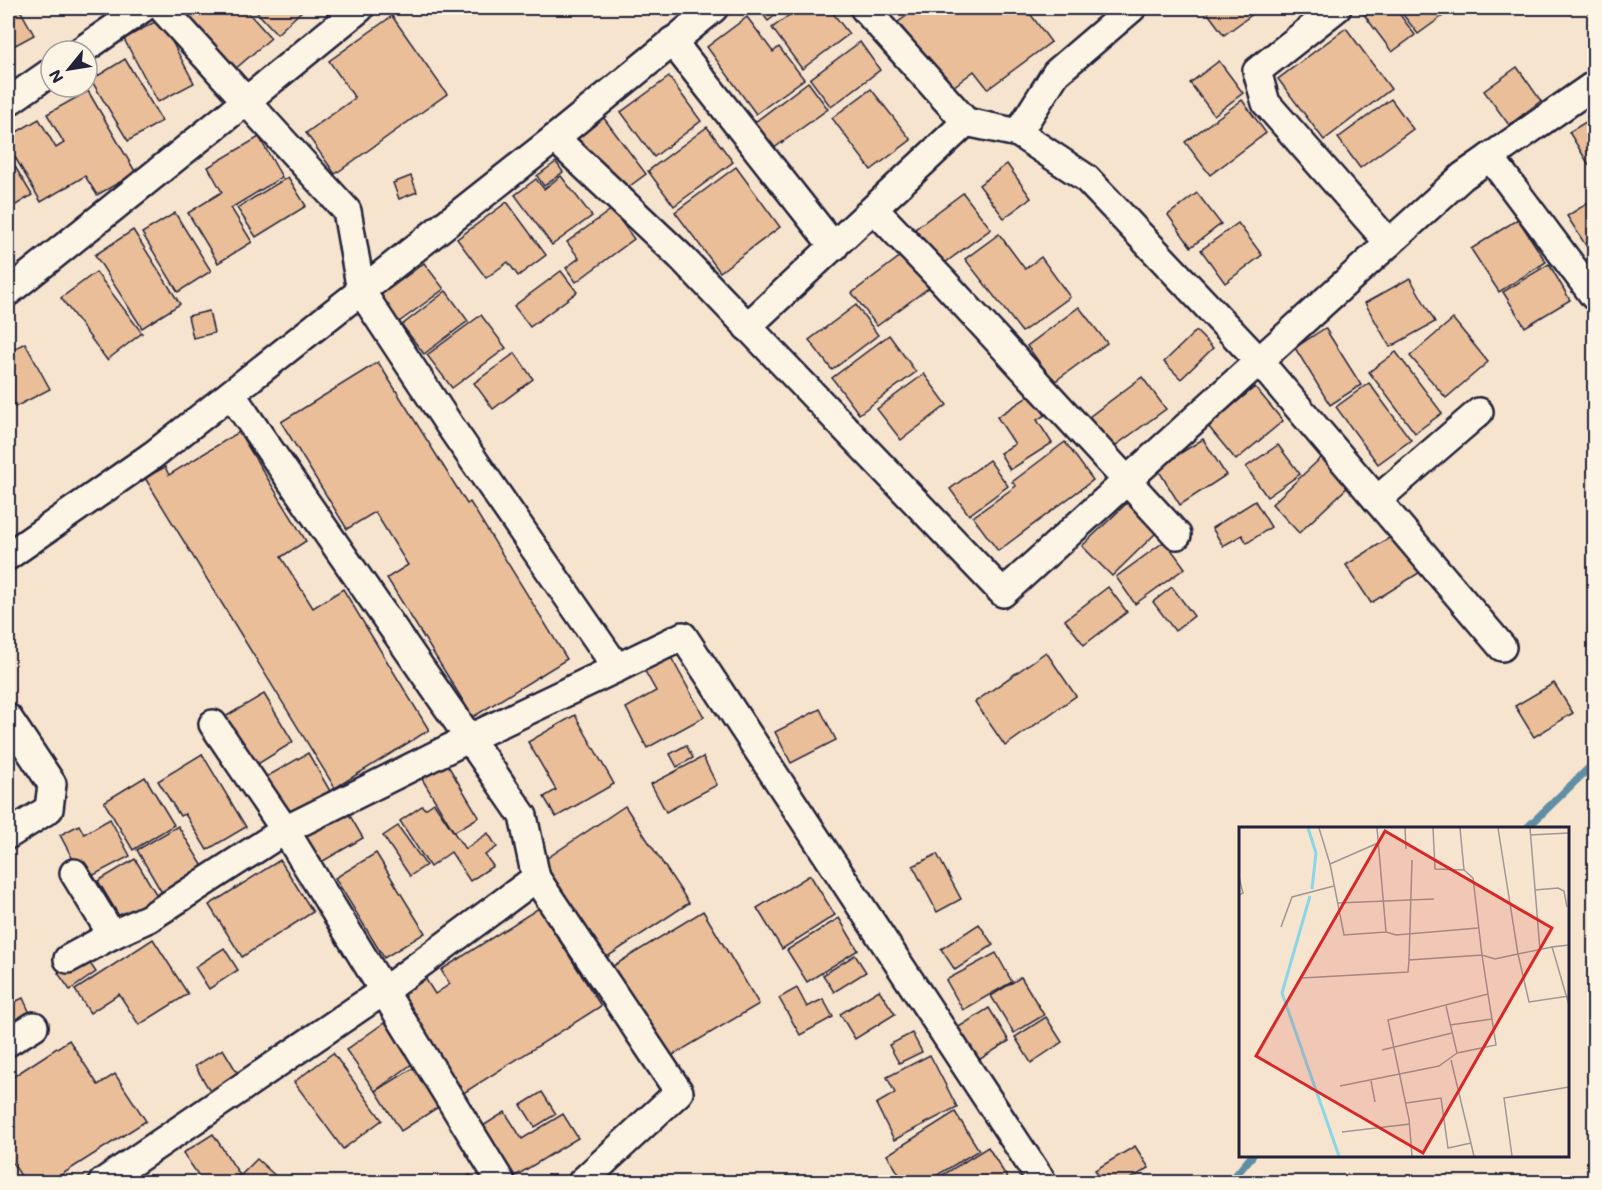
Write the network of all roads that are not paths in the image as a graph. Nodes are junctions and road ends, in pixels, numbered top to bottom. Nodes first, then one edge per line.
1 (143, 8) edge
2 (162, 8) edge
3 (360, 8) edge
4 (714, 8) edge
5 (864, 8) edge
6 (1132, 8) edge
7 (1337, 8) edge
8 (98, 39) edge
9 (672, 41) junction
10 (39, 80) edge
11 (1594, 85) edge
12 (246, 101) junction
13 (8, 102) edge
14 (966, 122) junction
15 (1018, 133) junction
16 (555, 138) junction
17 (1490, 157) junction
18 (874, 209) junction
19 (1389, 243) junction
20 (834, 247) junction
21 (361, 291) junction
22 (8, 292) edge
23 (1594, 296) edge
24 (747, 327) junction
25 (1258, 360) junction
26 (231, 394) junction
27 (1479, 412) dead end
28 (1126, 480) junction
29 (1377, 500) junction
30 (1177, 536) dead end
31 (8, 556) edge
32 (1502, 647) dead end
33 (617, 668) junction
34 (8, 718) edge
35 (213, 724) dead end
36 (470, 738) junction
37 (285, 830) junction
38 (8, 836) edge
39 (74, 873) dead end
40 (536, 878) junction
41 (112, 935) junction
42 (68, 959) dead end
43 (385, 990) junction
44 (33, 1026) dead end
45 (8, 1042) edge
46 (1041, 1180) dead end
47 (104, 1182) edge
48 (501, 1182) edge
49 (582, 1182) edge

1 - 8 street
2 - 12 street
3 - 12 street
4 - 9 street
5 - 14 street
6 - 15 street
7 - 19 street
9 - 16 street
9 - 20 street
10 - 13 street
11 - 17 street
12 - 21 street
12 - 22 street
14 - 15 street
14 - 18 street
15 - 25 street
16 - 21 street
16 - 24 street
17 - 19 street
17 - 23 street
18 - 20 street
18 - 28 street
19 - 25 street
20 - 24 street
21 - 26 street
21 - 33 street
24 - 28 street
25 - 28 street
25 - 29 street
26 - 31 street
26 - 36 street
27 - 29 street
28 - 30 street
29 - 32 street
33 - 36 street
33 - 46 street
34 - 38 street
35 - 37 street
36 - 37 street
36 - 40 street
37 - 41 street
37 - 43 street
39 - 41 street
40 - 43 street
40 - 49 street
41 - 42 street
43 - 47 street
43 - 48 street
44 - 45 street

